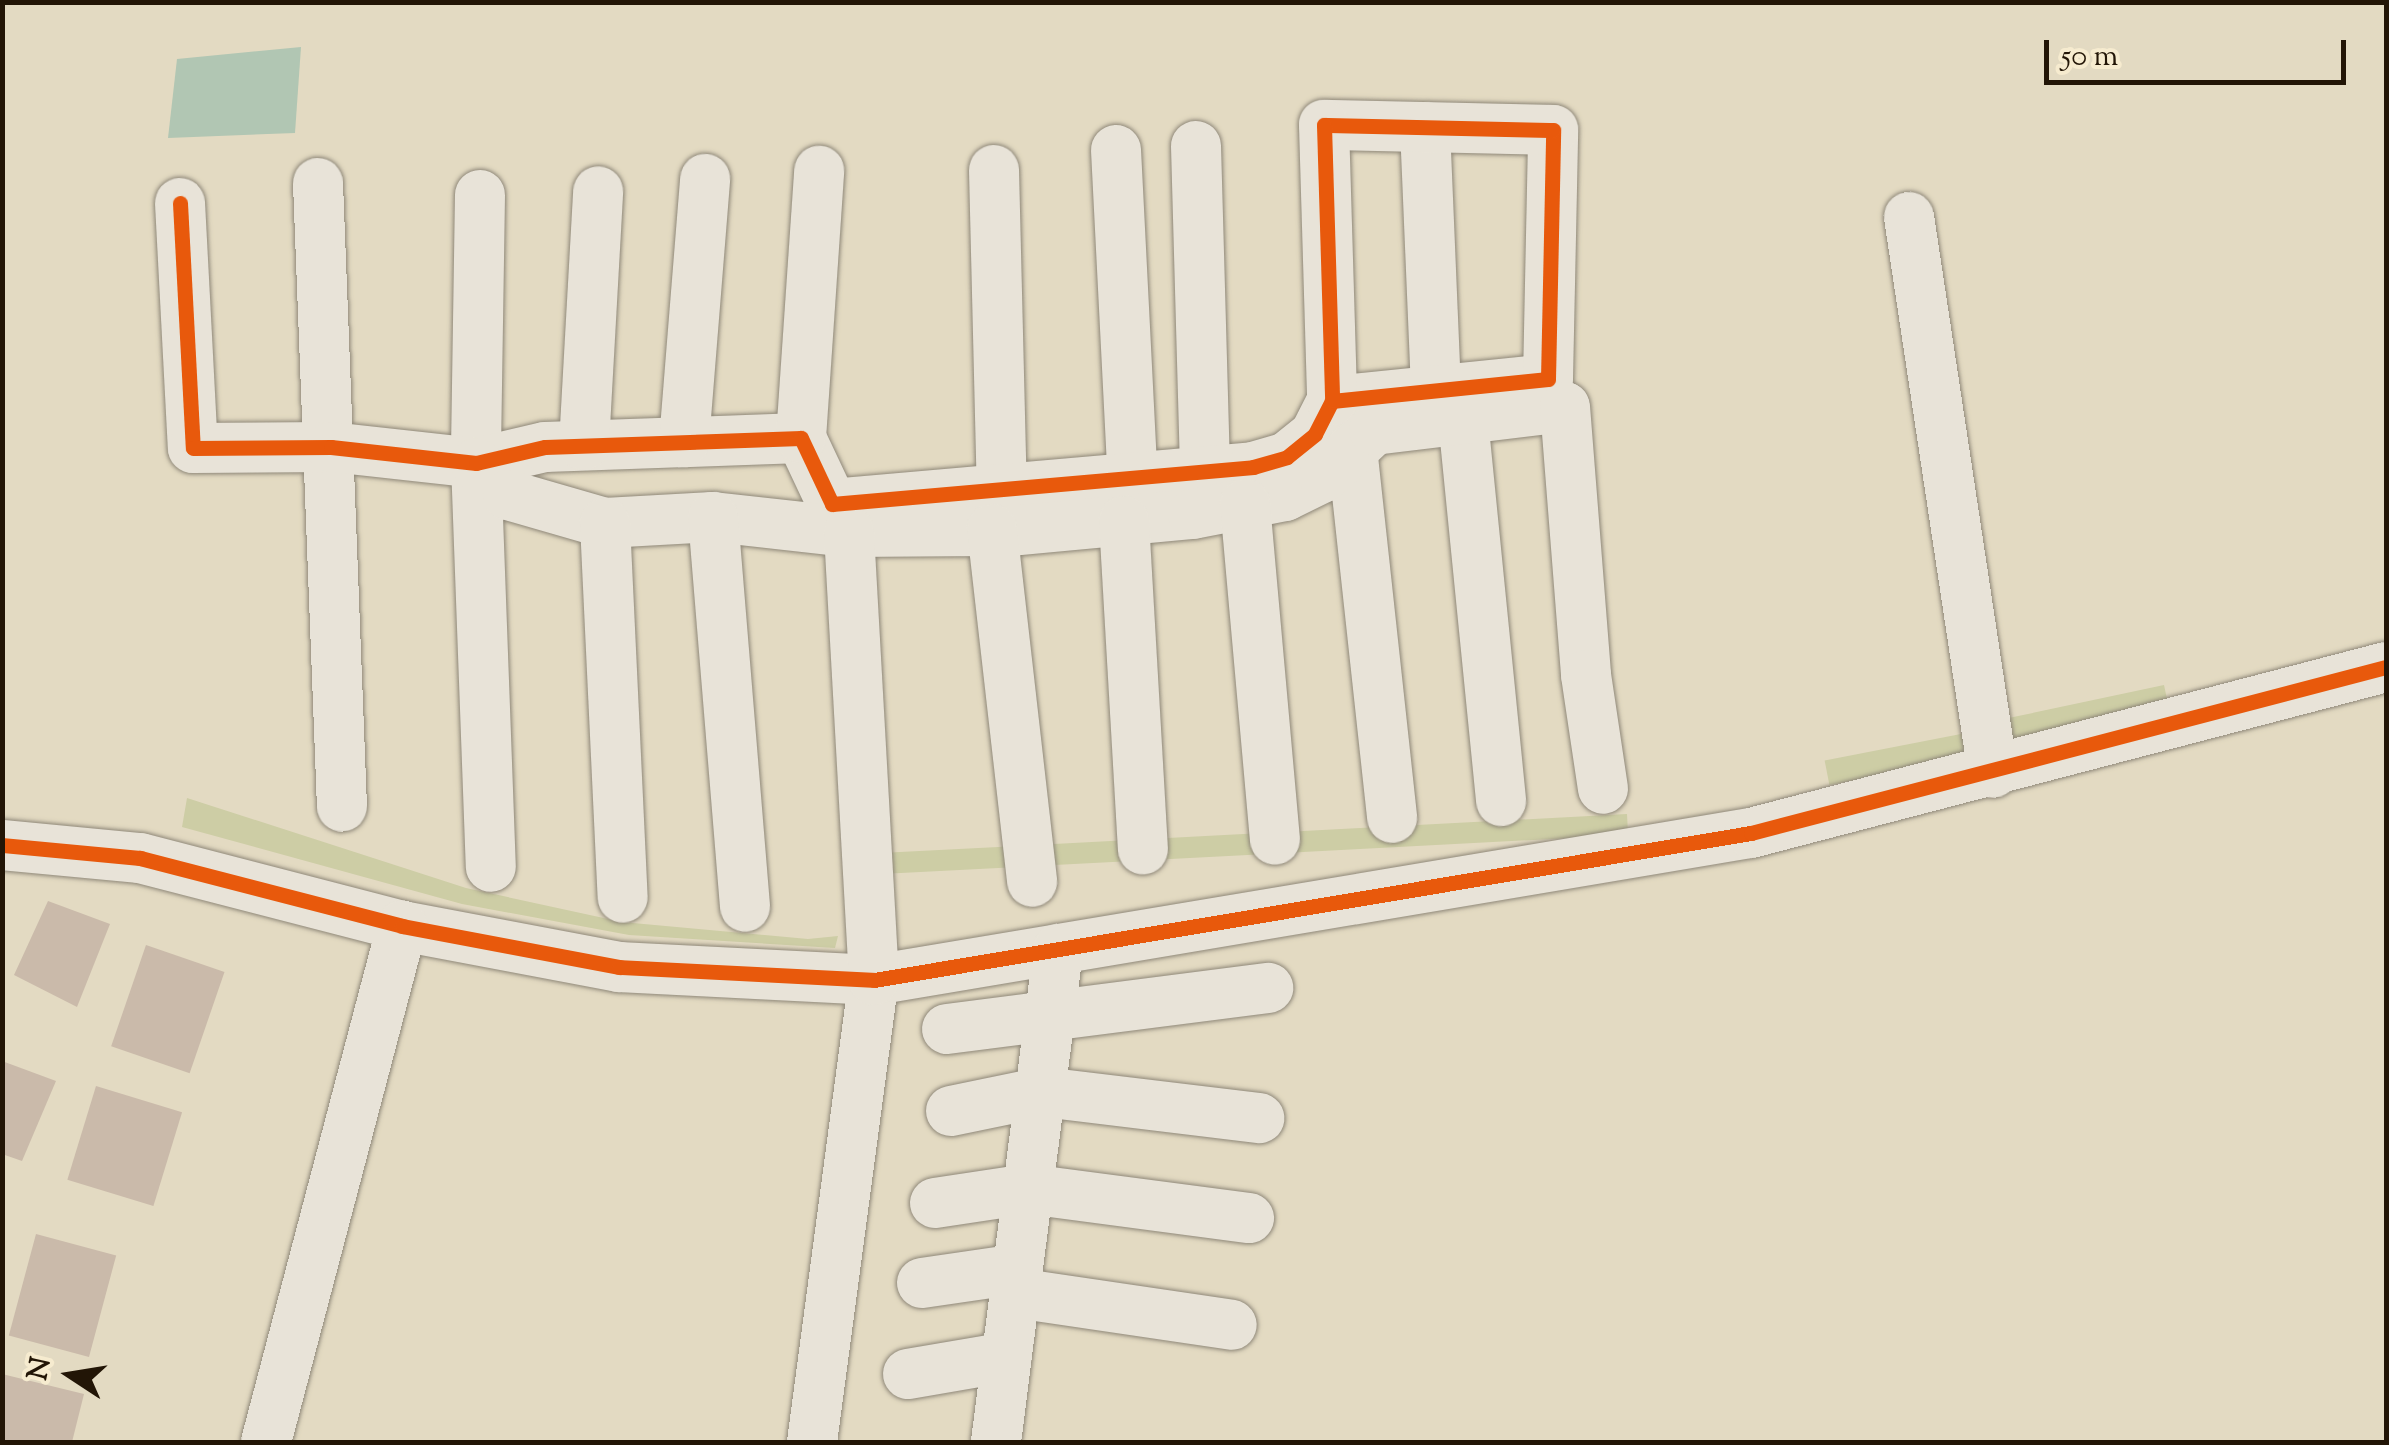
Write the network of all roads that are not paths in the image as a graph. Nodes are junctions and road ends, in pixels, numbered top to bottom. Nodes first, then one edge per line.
1 (1425, 127) junction
2 (1196, 146) dead end
3 (1116, 150) dead end
4 (819, 170) dead end
5 (994, 170) dead end
6 (705, 179) dead end
7 (318, 184) dead end
8 (598, 190) dead end
9 (480, 195) dead end
10 (180, 203) dead end
11 (1908, 217) dead end
12 (1332, 400) junction
13 (1450, 404) junction
14 (801, 438) junction
15 (684, 442) junction
16 (584, 445) junction
17 (331, 447) junction
18 (1352, 448) junction
19 (476, 463) junction
20 (1205, 475) junction
21 (1128, 501) junction
22 (1245, 504) junction
23 (997, 511) junction
24 (712, 517) junction
25 (604, 523) junction
26 (848, 532) junction
27 (2386, 667) edge
28 (1993, 773) junction
29 (1603, 788) dead end
30 (1501, 801) dead end
31 (342, 807) dead end
32 (1392, 818) dead end
33 (1275, 840) dead end
34 (2, 845) edge
35 (1144, 849) dead end
36 (491, 867) dead end
37 (1032, 882) dead end
38 (623, 898) dead end
39 (745, 907) dead end
40 (402, 926) junction
41 (1058, 949) junction
42 (874, 980) junction
43 (1268, 988) dead end
44 (1050, 1012) junction
45 (947, 1029) dead end
46 (1043, 1092) junction
47 (950, 1111) dead end
48 (1259, 1118) dead end
49 (1028, 1190) junction
50 (935, 1203) dead end
51 (1250, 1218) dead end
52 (1017, 1281) junction
53 (922, 1284) dead end
54 (1232, 1324) dead end
55 (1007, 1357) junction
56 (908, 1374) dead end
57 (266, 1442) edge
58 (812, 1442) edge
59 (991, 1442) edge

1 - 12 street
1 - 13 street
1 - 13 street
2 - 20 street
3 - 21 street
4 - 14 street
5 - 23 street
6 - 15 street
7 - 17 street
8 - 16 street
9 - 19 street
10 - 17 street
11 - 28 street
12 - 13 street
12 - 20 street
13 - 18 street
13 - 29 street
13 - 30 street
14 - 15 street
14 - 23 street
15 - 16 street
16 - 19 street
17 - 19 street
17 - 31 street
18 - 22 street
18 - 32 street
19 - 25 street
19 - 36 street
20 - 21 street
21 - 22 street
21 - 23 street
21 - 35 street
22 - 33 street
23 - 26 street
23 - 37 street
24 - 25 street
24 - 26 street
24 - 39 street
25 - 38 street
26 - 42 street
27 - 28 street
28 - 41 street
34 - 40 street
40 - 42 street
40 - 57 street
41 - 42 street
41 - 44 street
42 - 58 street
43 - 44 street
44 - 45 street
44 - 46 street
46 - 47 street
46 - 48 street
46 - 49 street
49 - 50 street
49 - 51 street
49 - 52 street
52 - 53 street
52 - 54 street
52 - 55 street
55 - 56 street
55 - 59 street

